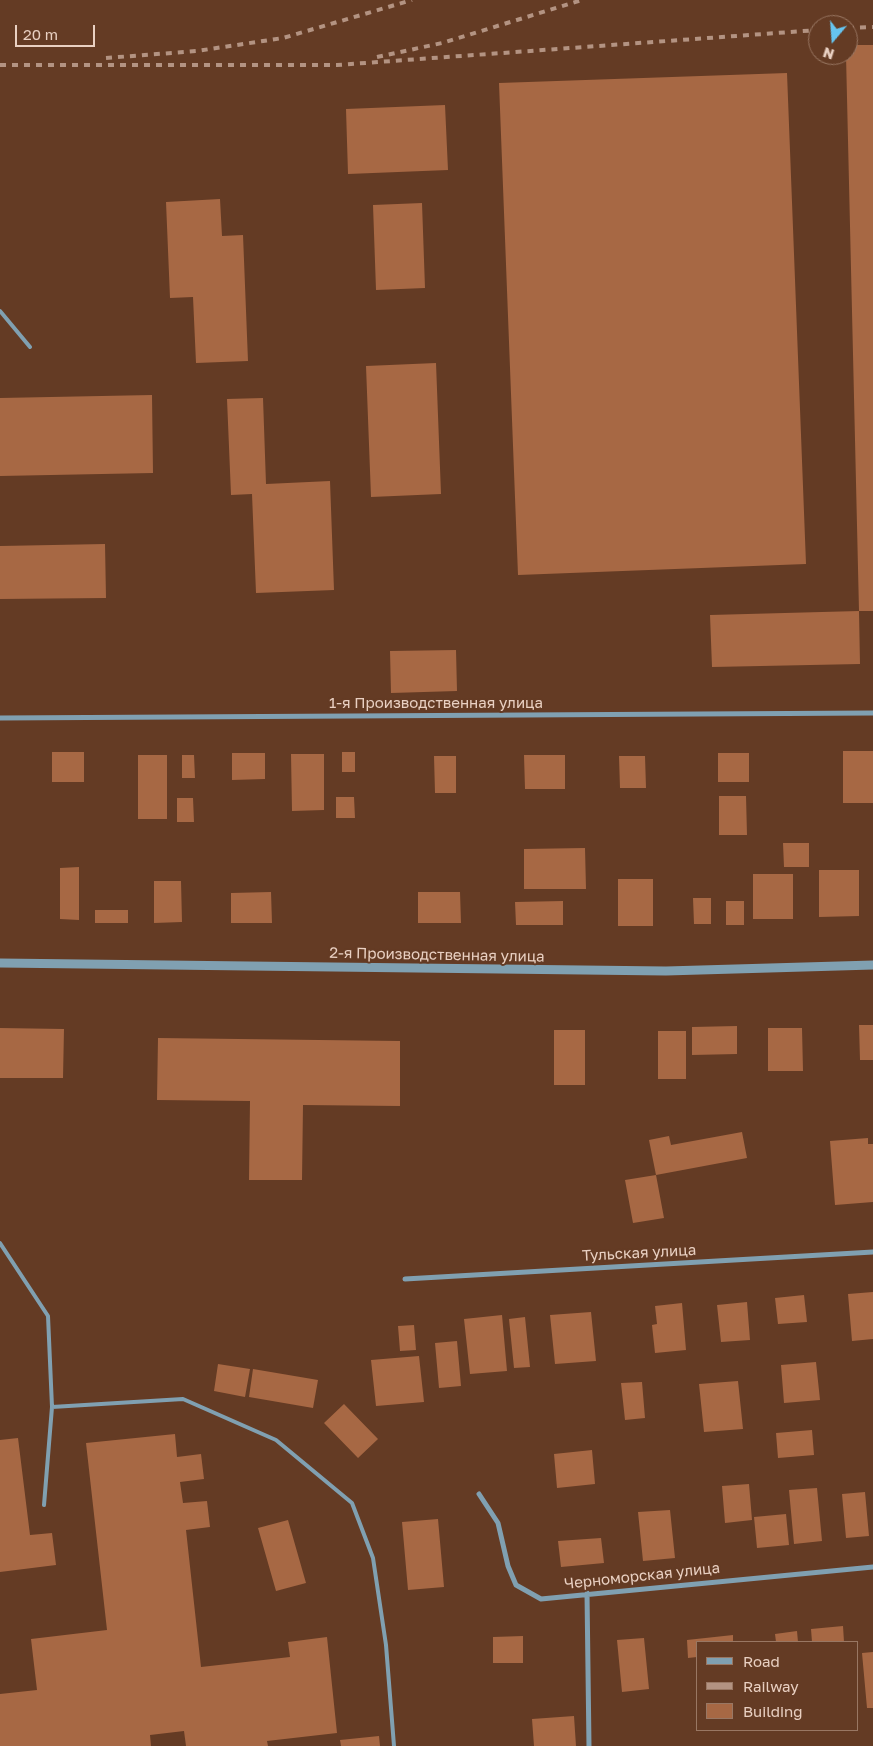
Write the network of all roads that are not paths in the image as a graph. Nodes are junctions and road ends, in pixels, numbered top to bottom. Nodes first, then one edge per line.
1 (0, 311) edge
2 (30, 347) dead end
3 (873, 712) edge
4 (0, 718) edge
5 (0, 963) edge
6 (873, 965) edge
7 (0, 1243) edge
8 (873, 1252) edge
9 (406, 1279) dead end
10 (52, 1406) junction
11 (479, 1494) dead end
12 (44, 1505) dead end
13 (873, 1567) edge
14 (587, 1593) junction
15 (394, 1746) edge
16 (588, 1746) edge

1 - 2 lane
3 - 4 street, 1-я Производственная улица
5 - 6 street, 2-я Производственная улица
7 - 10 lane
8 - 9 street, Тульская улица
10 - 12 lane
10 - 15 lane
11 - 14 street, Черноморская улица
13 - 14 street, Черноморская улица
14 - 16 street

